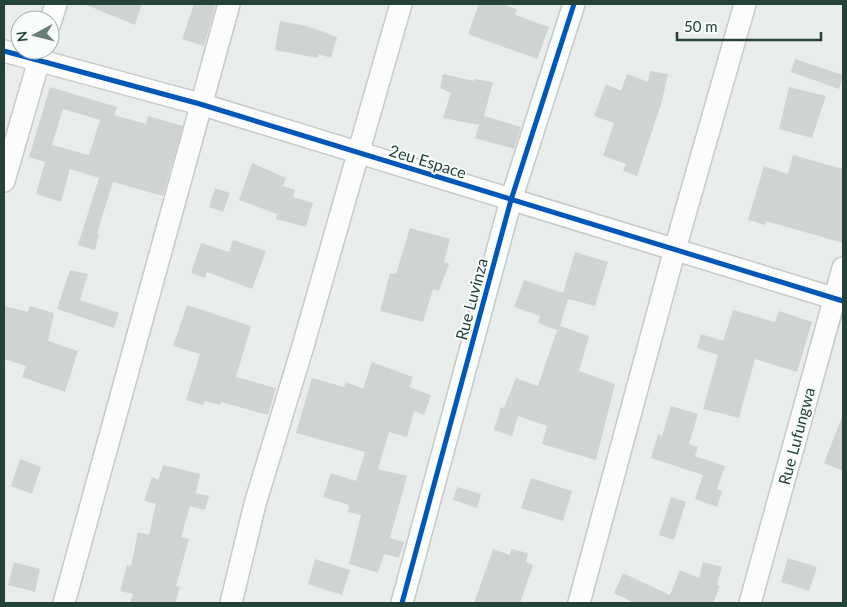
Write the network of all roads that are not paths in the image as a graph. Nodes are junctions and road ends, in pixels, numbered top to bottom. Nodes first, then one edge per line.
1 (229, 4) edge
2 (401, 4) edge
3 (574, 4) edge
4 (745, 4) edge
5 (40, 60) edge
6 (57, 60) edge
7 (200, 104) junction
8 (358, 153) junction
9 (4, 181) edge
10 (511, 200) junction
11 (675, 249) junction
12 (843, 268) edge
13 (838, 300) edge
14 (64, 603) edge
15 (231, 603) edge
16 (402, 603) edge
17 (579, 603) edge
18 (750, 603) edge

1 - 7 street
2 - 8 street
3 - 10 street, Rue Luvinza
4 - 11 street
5 - 9 street
6 - 7 street, 2eu Espace
7 - 8 street, 2eu Espace
7 - 14 street
8 - 10 street, 2eu Espace
8 - 15 street
10 - 11 street, 2eu Espace
10 - 16 street, Rue Luvinza
11 - 13 street, 2eu Espace
11 - 17 street
12 - 13 street, Rue Lufungwa
13 - 18 street, Rue Lufungwa

